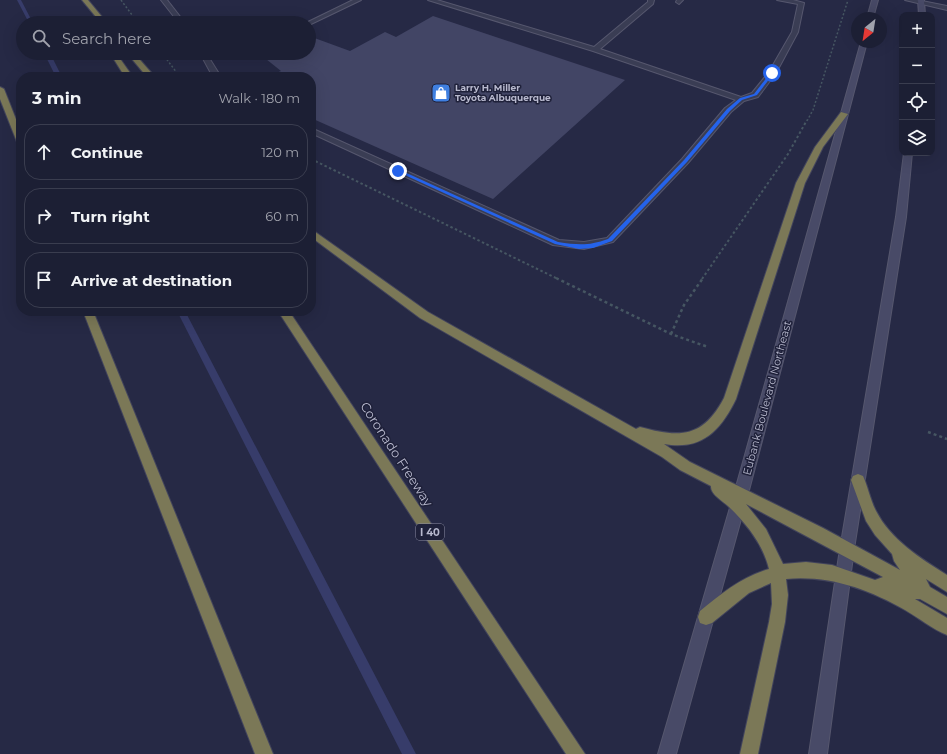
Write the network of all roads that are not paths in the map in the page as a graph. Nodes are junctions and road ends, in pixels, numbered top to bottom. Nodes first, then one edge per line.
1 (78, 0) edge
2 (84, 0) edge
3 (164, 0) edge
4 (358, 0) edge
5 (431, 0) edge
6 (652, 0) edge
7 (780, 0) edge
8 (875, 0) edge
9 (908, 0) edge
10 (921, 1) edge
11 (947, 8) edge
12 (872, 12) edge
13 (922, 12) edge
14 (88, 16) edge
15 (98, 16) edge
16 (177, 16) edge
17 (316, 20) edge
18 (862, 48) edge
19 (595, 50) junction
20 (118, 60) edge
21 (136, 60) edge
22 (208, 60) edge
23 (126, 72) edge
24 (147, 72) edge
25 (214, 72) edge
26 (0, 89) edge
27 (741, 99) junction
28 (844, 114) junction
29 (16, 129) edge
30 (316, 132) edge
31 (908, 156) edge
32 (316, 236) edge
33 (90, 316) edge
34 (286, 316) edge
35 (611, 421) junction
36 (858, 480) junction
37 (739, 500) junction
38 (881, 533) junction
39 (847, 549) junction
40 (777, 573) junction
41 (850, 577) junction
42 (947, 584) edge
43 (927, 594) junction
44 (947, 606) edge
45 (706, 617) junction
46 (947, 627) edge
47 (818, 749) edge
48 (264, 754) edge
49 (576, 754) edge
50 (667, 754) edge
51 (748, 754) edge

1 - 14 highway
2 - 15 highway
3 - 16 street
4 - 17 street
5 - 19 street
6 - 19 street
7 - 27 street
8 - 12 main road
9 - 10 street
10 - 11 street
10 - 13 main road
18 - 28 main road, Eubank Boulevard Northeast
19 - 27 street
20 - 23 highway
21 - 24 highway
22 - 25 street
26 - 29 highway
27 - 30 street
28 - 35 highway
28 - 37 main road, Eubank Boulevard Northeast
31 - 36 main road
32 - 35 highway
33 - 48 highway
34 - 49 highway, Coronado Freeway / I 40
35 - 37 highway
36 - 38 highway
36 - 39 main road
37 - 39 highway
37 - 40 highway
37 - 45 main road, Eubank Boulevard Northeast
38 - 42 highway
38 - 43 highway
39 - 41 main road
39 - 43 highway
40 - 41 highway
40 - 45 highway
40 - 51 highway
41 - 43 highway
41 - 46 highway
41 - 47 main road
43 - 44 highway
45 - 50 main road, Eubank Boulevard Northeast

